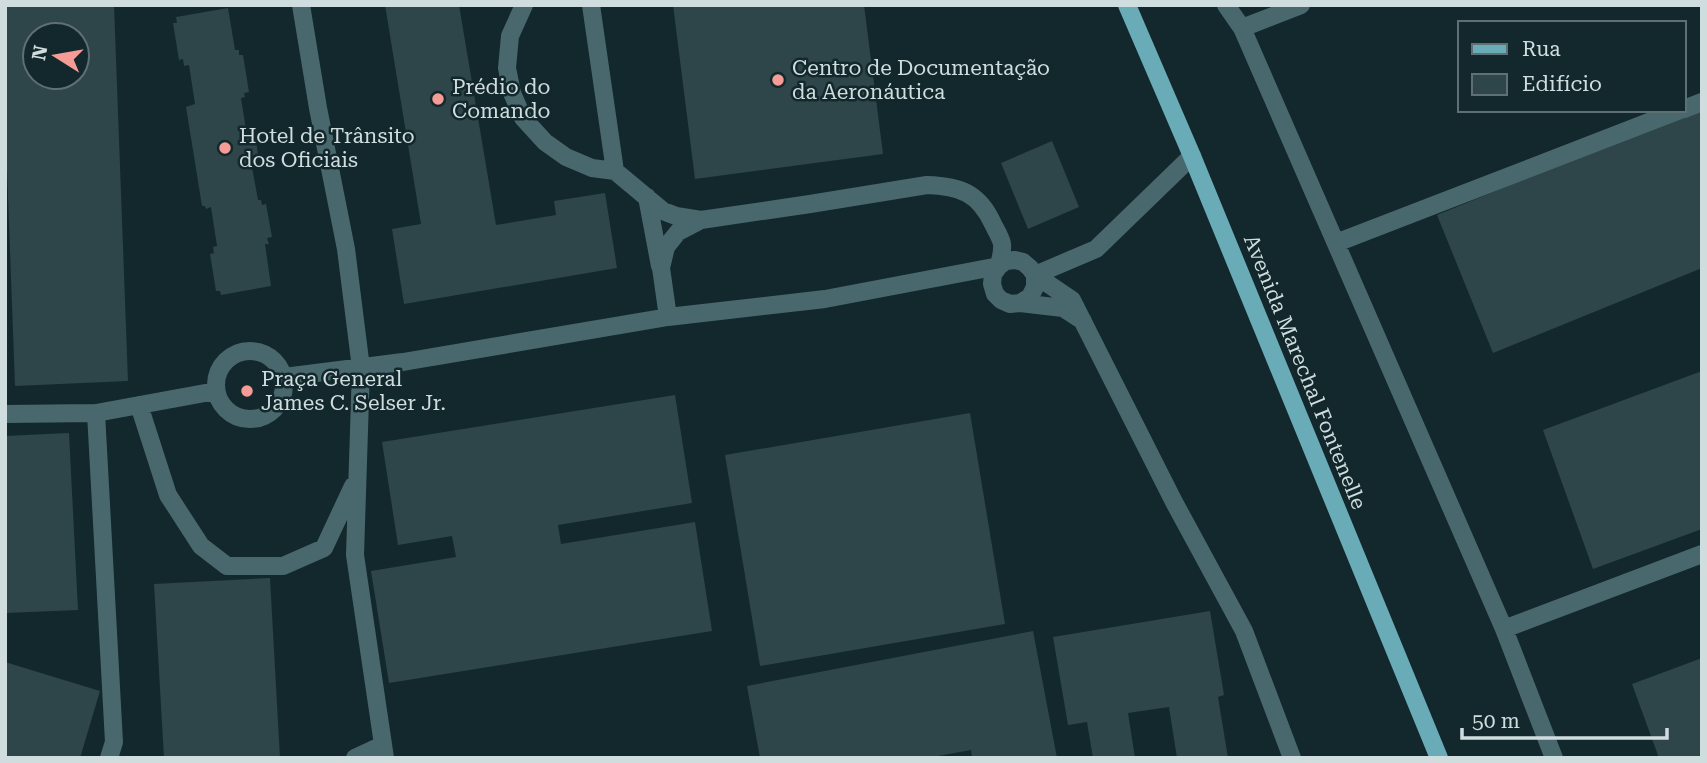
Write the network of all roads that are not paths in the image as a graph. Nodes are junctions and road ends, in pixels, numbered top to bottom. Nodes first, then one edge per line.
1 (302, 5) edge
2 (524, 5) edge
3 (591, 5) edge
4 (1126, 5) edge
5 (1226, 5) edge
6 (1301, 5) edge
7 (1242, 28) junction
8 (1674, 112) edge
9 (1192, 156) junction
10 (615, 171) junction
11 (647, 197) junction
12 (701, 219) junction
13 (1336, 243) junction
14 (999, 266) junction
15 (661, 268) junction
16 (1035, 275) junction
17 (1020, 303) junction
18 (668, 317) junction
19 (1083, 321) junction
20 (361, 368) junction
21 (284, 377) junction
22 (216, 391) junction
23 (139, 405) junction
24 (96, 413) junction
25 (5, 414) edge
26 (357, 478) junction
27 (1702, 554) edge
28 (1504, 629) junction
29 (384, 751) edge
30 (109, 758) edge
31 (355, 758) edge
32 (1292, 758) edge
33 (1439, 758) edge
34 (1554, 758) edge

1 - 20 street
2 - 10 street
3 - 10 street
4 - 9 main road, Avenida Marechal Fontenelle
5 - 7 street
6 - 7 street
7 - 13 street
8 - 13 street
9 - 16 street
9 - 33 main road, Avenida Marechal Fontenelle
10 - 11 street
11 - 12 street
11 - 15 street
12 - 14 street
12 - 15 street
13 - 28 street
14 - 16 street
14 - 17 street
14 - 18 street
15 - 18 street
16 - 17 street
16 - 19 street
17 - 19 street
18 - 20 street
19 - 32 street
20 - 21 street
20 - 26 street
21 - 22 street
21 - 22 street
22 - 23 street
23 - 24 street
23 - 26 street
24 - 25 street
24 - 30 street
26 - 29 street
27 - 28 street
28 - 34 street
29 - 31 street

